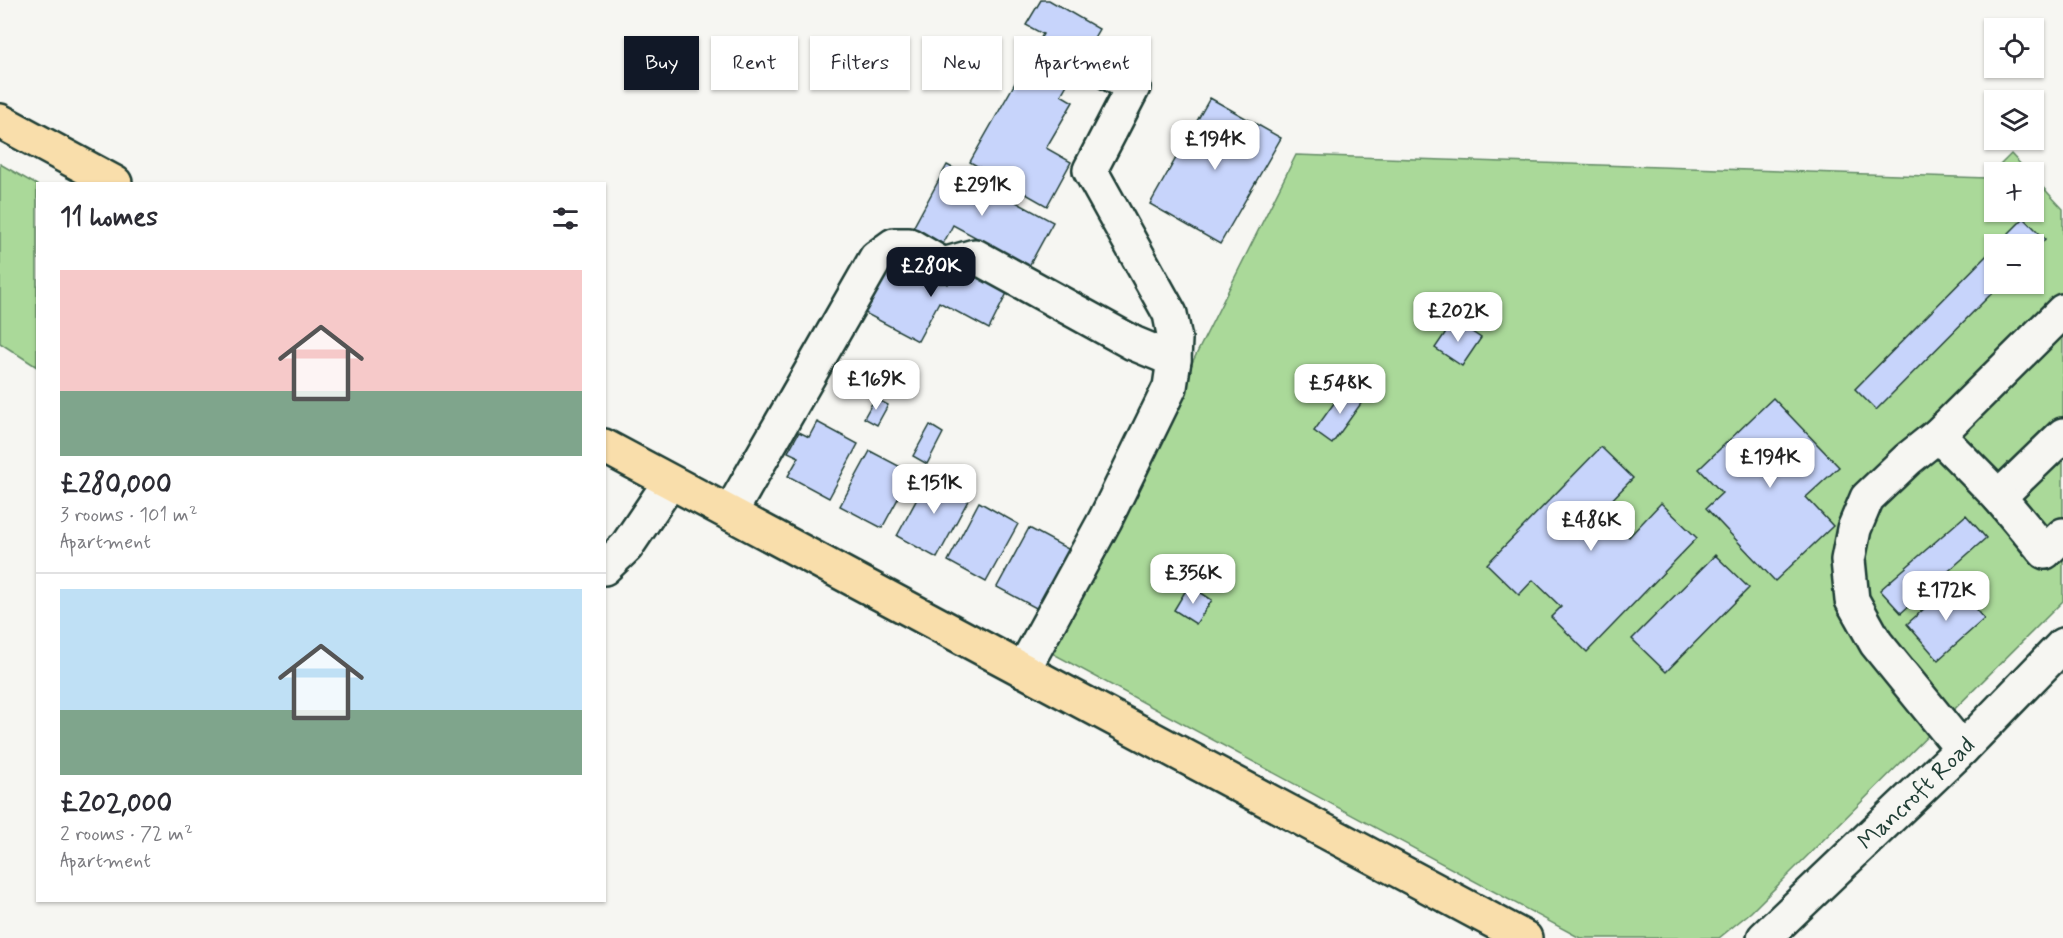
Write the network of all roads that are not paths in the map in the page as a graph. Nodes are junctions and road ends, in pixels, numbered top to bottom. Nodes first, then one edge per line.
1 (1131, 90) edge
2 (0, 121) edge
3 (113, 182) edge
4 (2063, 311) edge
5 (1174, 360) junction
6 (1938, 435) junction
7 (2063, 435) edge
8 (606, 448) edge
9 (670, 482) junction
10 (1999, 497) junction
11 (730, 513) junction
12 (2063, 535) edge
13 (606, 566) edge
14 (2063, 645) edge
15 (1023, 670) junction
16 (1962, 749) junction
17 (1526, 938) edge
18 (1764, 938) edge

1 - 5 street
2 - 3 main road
4 - 6 street
5 - 11 street
5 - 15 street
6 - 10 street
6 - 16 street
7 - 10 street
8 - 9 main road
9 - 11 main road
9 - 13 street
10 - 12 street
11 - 15 main road
14 - 16 street, Mancroft Road
15 - 17 main road
16 - 18 street, Mancroft Road

